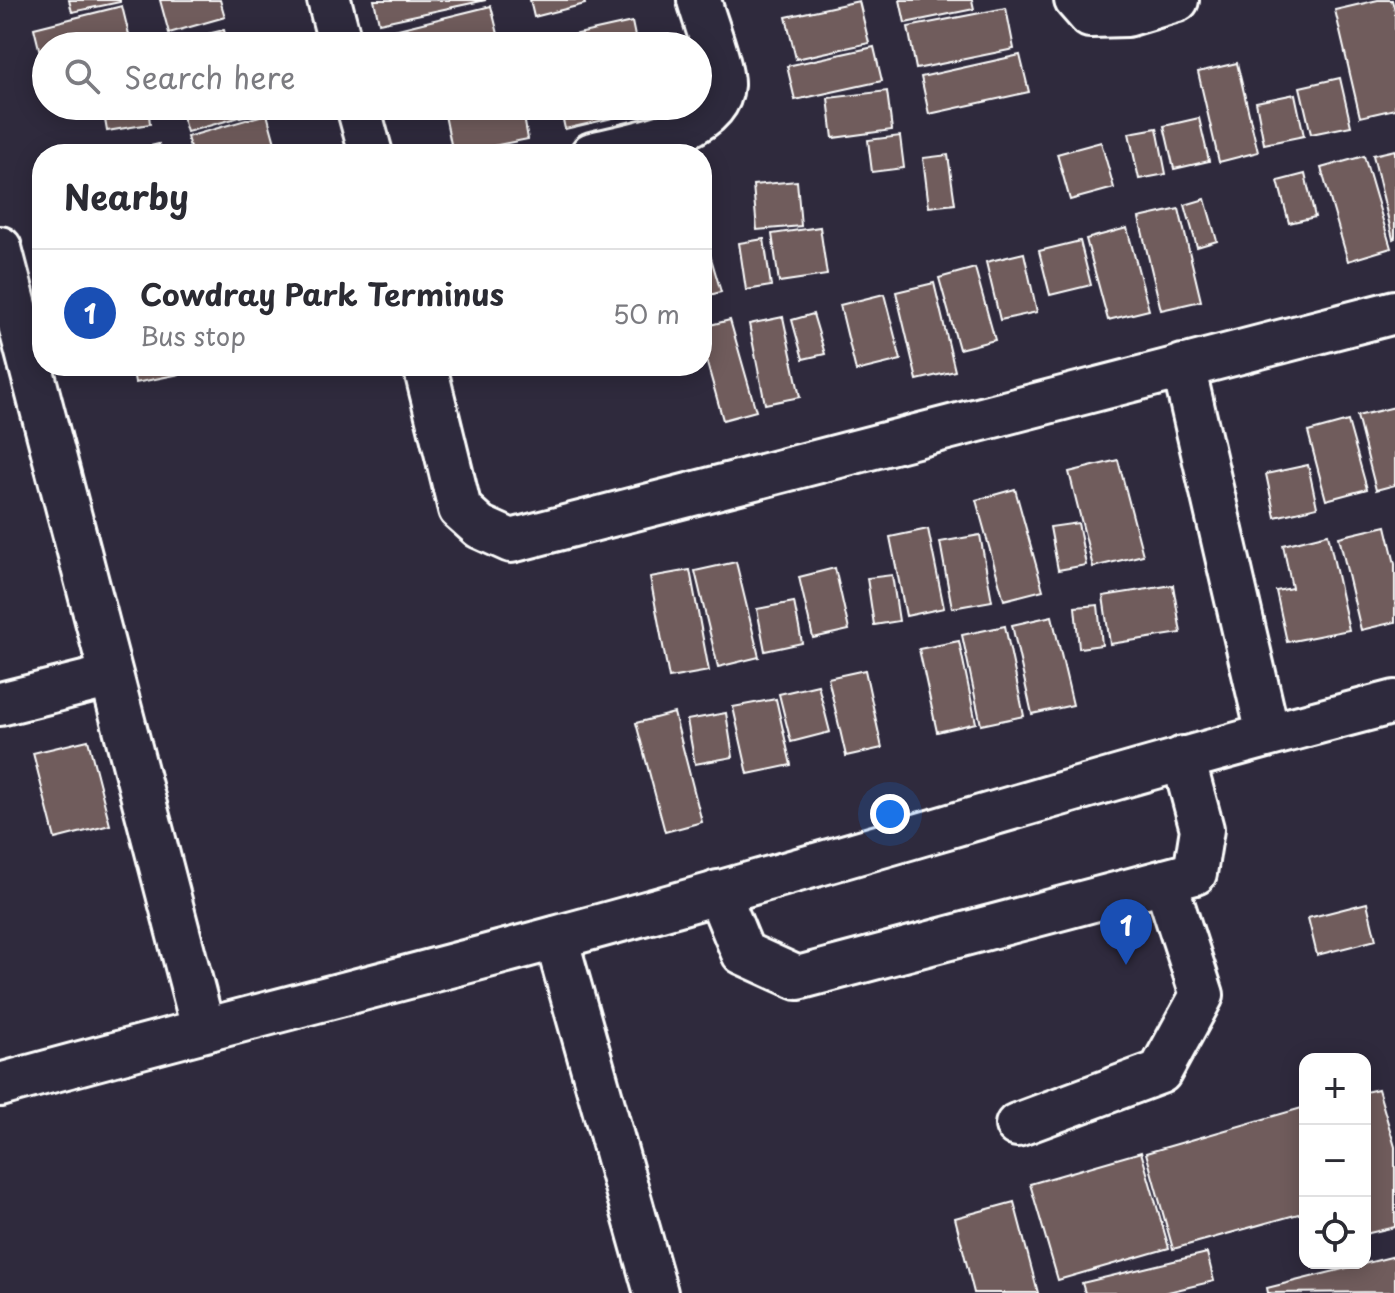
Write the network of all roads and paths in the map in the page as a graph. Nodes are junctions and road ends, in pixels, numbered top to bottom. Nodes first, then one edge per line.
1 (329, 0) edge
2 (699, 0) edge
3 (1076, 0) edge
4 (1177, 0) edge
5 (337, 32) edge
6 (708, 32) edge
7 (712, 48) edge
8 (712, 110) edge
9 (362, 120) edge
10 (700, 120) edge
11 (368, 144) edge
12 (628, 144) edge
13 (0, 248) edge
14 (1395, 312) edge
15 (11, 332) edge
16 (1183, 366) junction
17 (427, 376) edge
18 (108, 677) junction
19 (1395, 702) edge
20 (0, 704) edge
21 (1268, 734) junction
22 (1183, 758) junction
23 (1165, 881) junction
24 (718, 892) junction
25 (556, 938) junction
26 (203, 1028) junction
27 (0, 1085) edge
28 (1017, 1125) dead end
29 (652, 1292) edge

1 - 5 street
2 - 6 street
3 - 4 street
7 - 8 street
9 - 11 street
10 - 12 street
13 - 15 street
14 - 16 street
15 - 18 street
16 - 17 street
16 - 21 street
18 - 20 street
18 - 26 street
19 - 21 street
21 - 22 street
22 - 23 street
22 - 24 street
23 - 24 street
23 - 28 street
24 - 25 street
25 - 26 street
25 - 29 street
26 - 27 street

